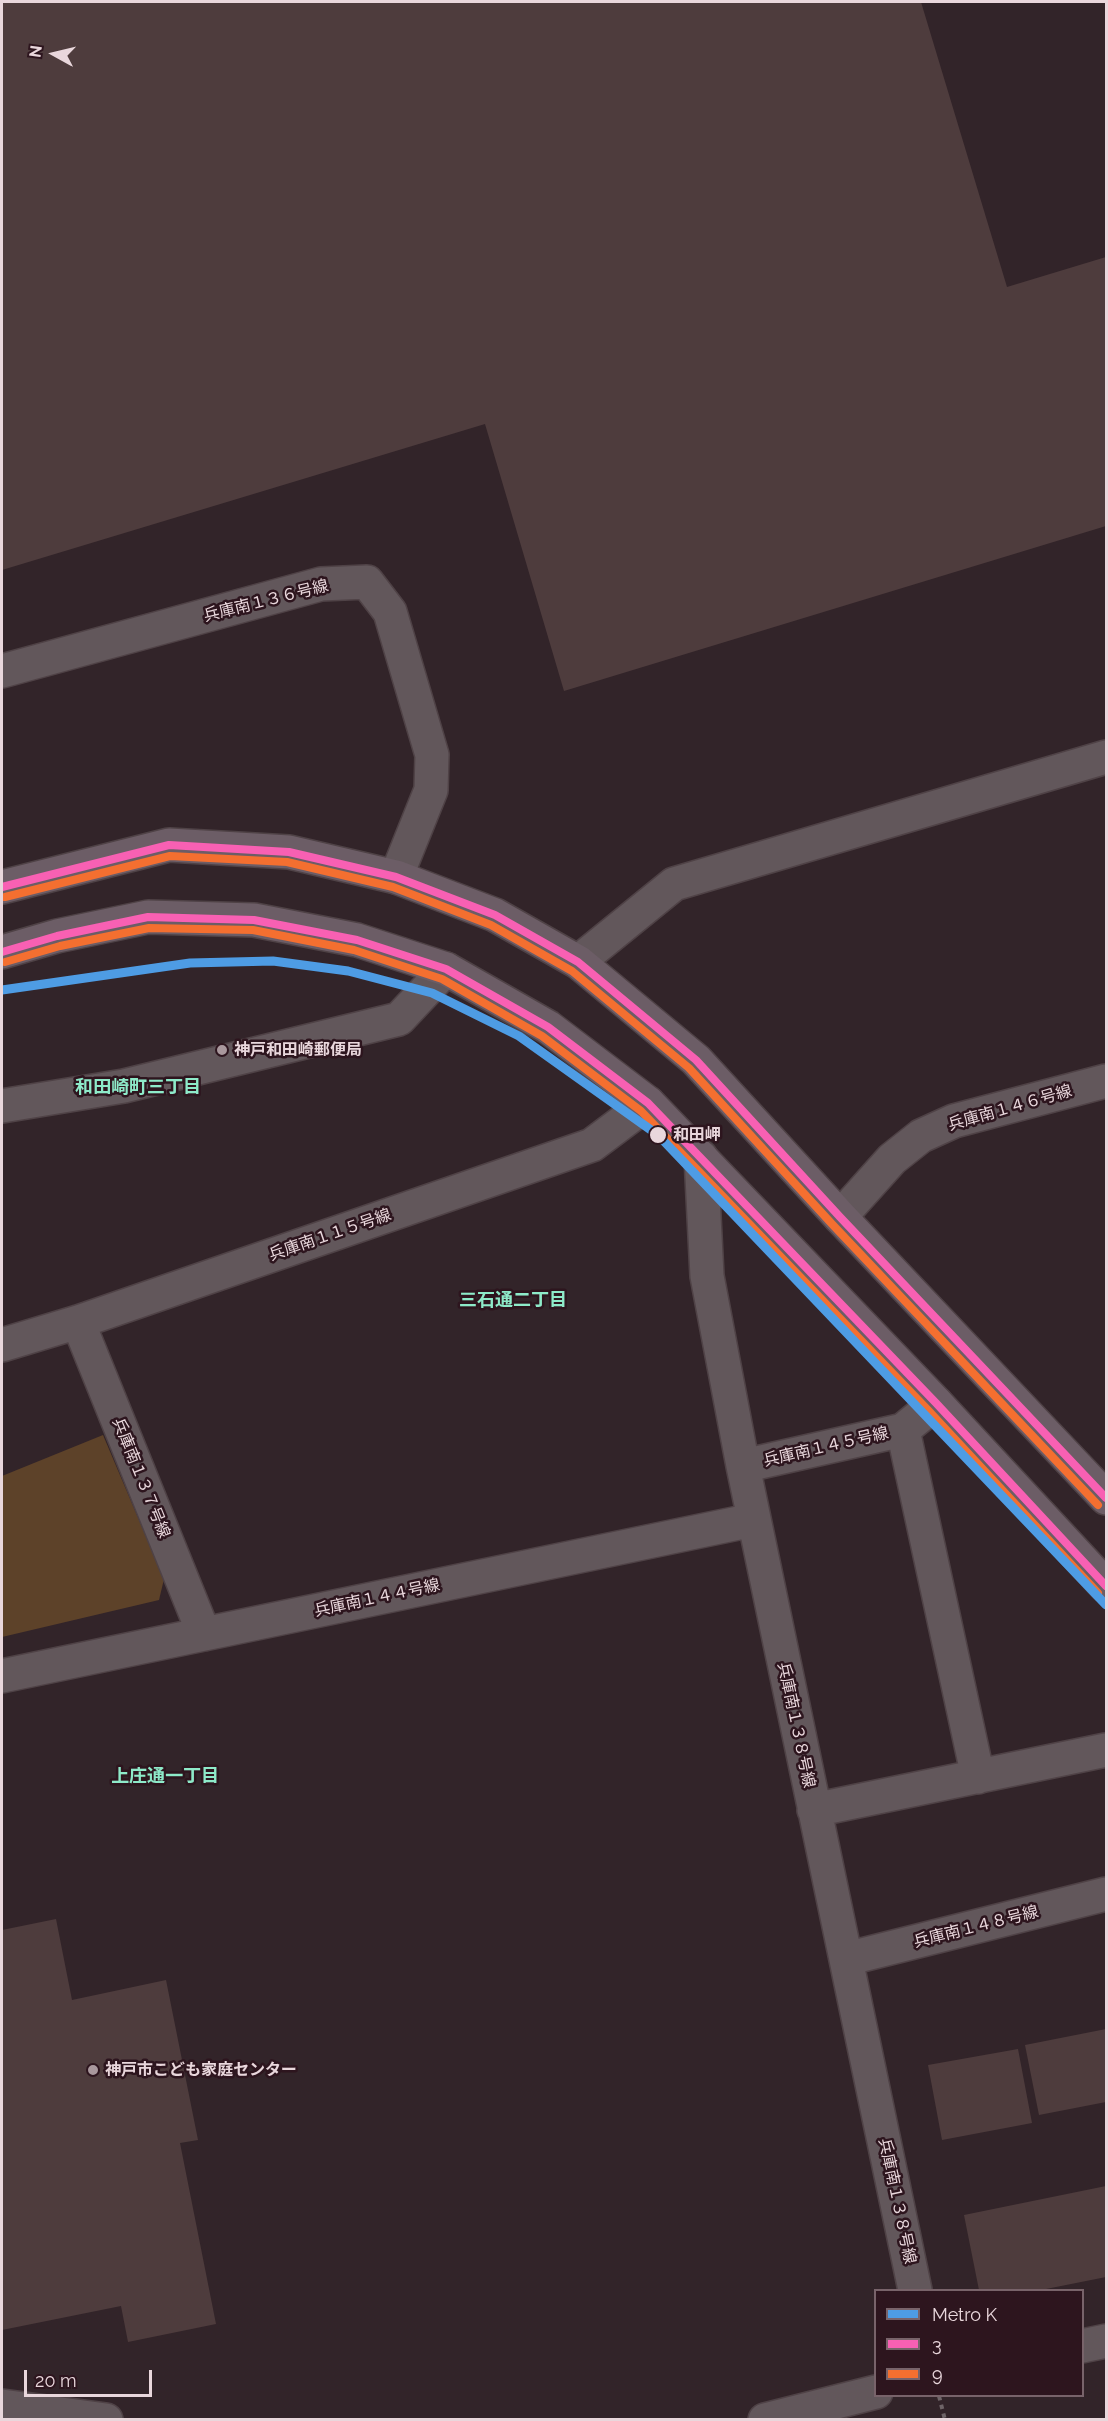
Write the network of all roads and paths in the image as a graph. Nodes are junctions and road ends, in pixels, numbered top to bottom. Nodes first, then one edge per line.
1 (2, 671) edge
2 (1107, 757) edge
3 (396, 877) junction
4 (2, 887) edge
5 (2, 952) edge
6 (578, 962) junction
7 (446, 969) junction
8 (1107, 1081) edge
9 (648, 1103) junction
10 (2, 1106) edge
11 (701, 1157) junction
12 (840, 1217) junction
13 (78, 1322) junction
14 (2, 1345) edge
15 (936, 1403) junction
16 (903, 1430) junction
17 (743, 1466) junction
18 (1107, 1497) edge
19 (753, 1520) junction
20 (1107, 1586) edge
21 (204, 1634) junction
22 (2, 1676) edge
23 (1107, 1750) edge
24 (978, 1777) junction
25 (814, 1810) junction
26 (1107, 1894) edge
27 (846, 1959) junction
28 (915, 2289) edge
29 (1107, 2341) edge
30 (1084, 2346) edge
31 (874, 2393) edge
32 (939, 2397) edge
33 (2, 2406) edge
34 (106, 2420) edge
35 (765, 2420) edge
36 (945, 2420) edge

1 - 3 street, 兵庫南１３６号線
2 - 6 street
3 - 4 main road
3 - 6 main road
5 - 7 main road
6 - 12 main road
7 - 9 main road
7 - 10 street
8 - 12 street, 兵庫南１４６号線
9 - 11 main road
9 - 13 street, 兵庫南１１５号線
11 - 15 main road
11 - 17 street, 兵庫南１３８号線
12 - 18 main road
13 - 14 street, 兵庫南１１５号線
13 - 21 street, 兵庫南１３７号線
15 - 16 street, 兵庫南１４５号線
15 - 20 main road
16 - 17 street, 兵庫南１４５号線
16 - 24 street
17 - 19 street, 兵庫南１３８号線
19 - 21 street, 兵庫南１４４号線
19 - 25 street, 兵庫南１３８号線
21 - 22 street, 兵庫南１４４号線
23 - 24 street
24 - 25 street
25 - 27 street, 兵庫南１３８号線
26 - 27 street, 兵庫南１４８号線
27 - 28 street, 兵庫南１３８号線
29 - 30 street
31 - 35 street
32 - 36 path
33 - 34 street

